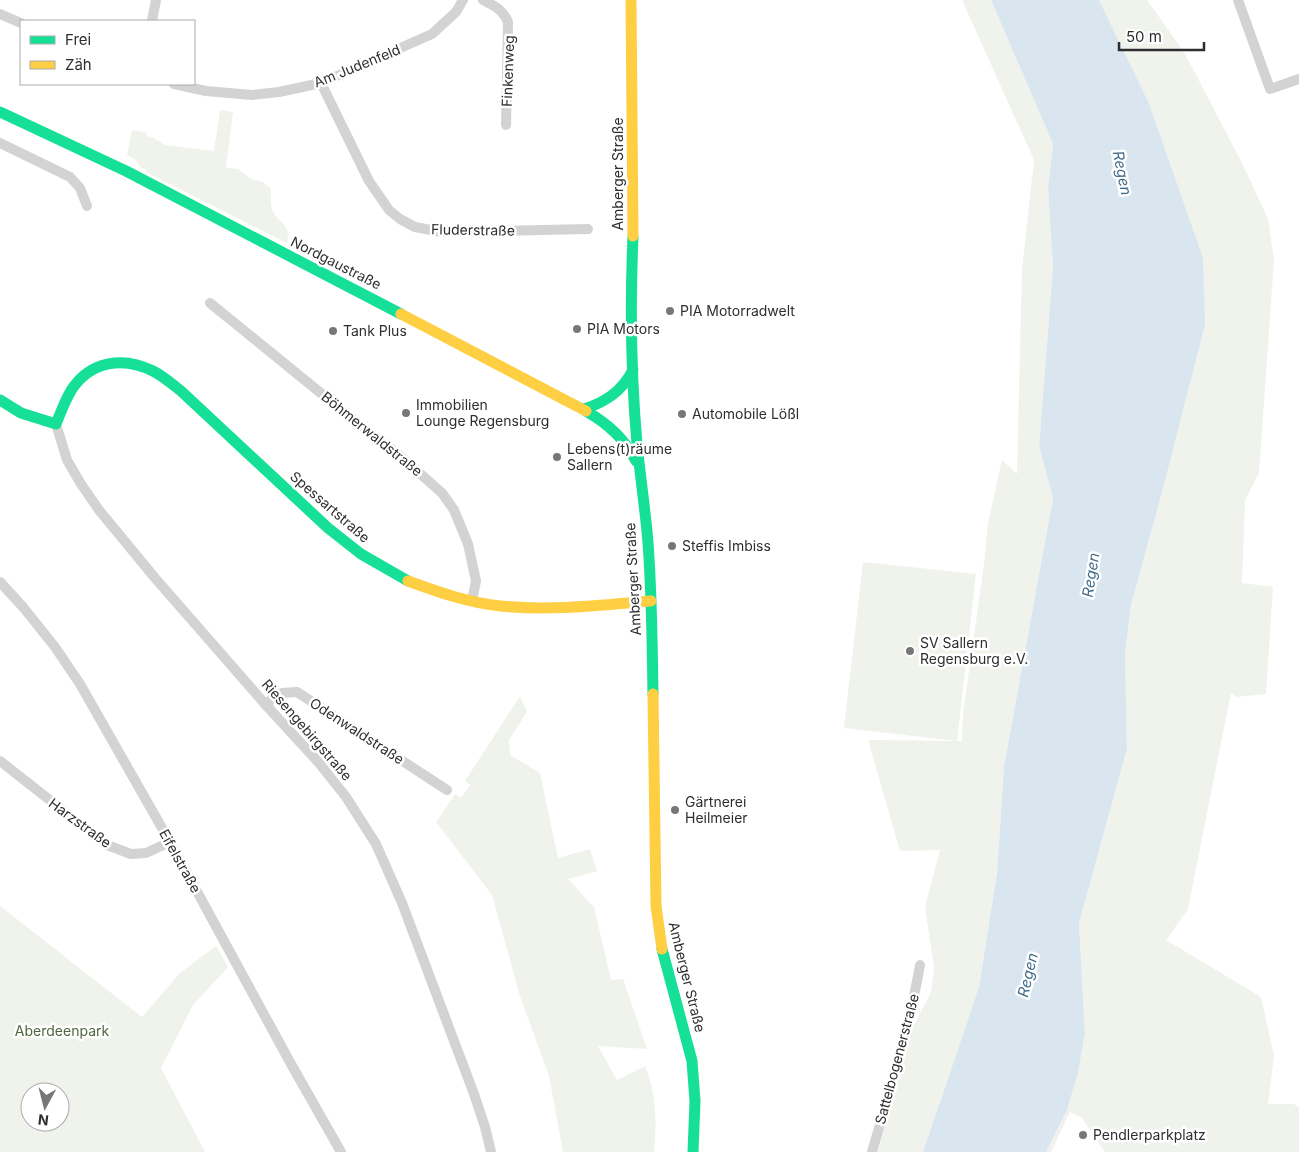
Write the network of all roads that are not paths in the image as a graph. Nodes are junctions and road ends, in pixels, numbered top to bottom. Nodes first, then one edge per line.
1 (156, 0) edge
2 (463, 0) edge
3 (483, 0) edge
4 (631, 0) edge
5 (1238, 0) edge
6 (0, 14) edge
7 (152, 20) edge
8 (20, 24) edge
9 (1299, 79) edge
10 (320, 83) junction
11 (179, 85) edge
12 (0, 112) edge
13 (506, 125) dead end
14 (0, 143) edge
15 (87, 206) dead end
16 (588, 229) dead end
17 (210, 303) dead end
18 (633, 370) junction
19 (0, 400) edge
20 (584, 409) junction
21 (56, 424) junction
22 (639, 466) junction
23 (0, 582) edge
24 (472, 601) junction
25 (651, 601) junction
26 (265, 704) junction
27 (0, 761) edge
28 (447, 790) dead end
29 (170, 842) junction
30 (920, 965) dead end
31 (341, 1152) edge
32 (491, 1152) edge
33 (692, 1152) edge
34 (872, 1152) edge

1 - 7 street
2 - 10 street, Am Judenfeld
3 - 13 street, Finkenweg
4 - 18 main road, Amberger Straße
5 - 9 street
6 - 8 street
10 - 11 street, Am Judenfeld
10 - 16 street, Fluderstraße
12 - 20 main road, Nordgaustraße
14 - 15 street
17 - 24 street, Böhmerwaldstraße
18 - 20 main road
18 - 22 main road, Amberger Straße
19 - 21 main road
20 - 22 main road, Nordgaustraße
21 - 24 main road, Spessartstraße
21 - 26 street, Riesengebirgstraße
22 - 25 main road, Amberger Straße
23 - 29 street, Eifelstraße
24 - 25 main road, Spessartstraße
25 - 33 main road, Amberger Straße
26 - 28 street, Odenwaldstraße
26 - 32 street, Riesengebirgstraße
27 - 29 street, Harzstraße
29 - 31 street, Eifelstraße
30 - 34 street, Sattelbogenerstraße

